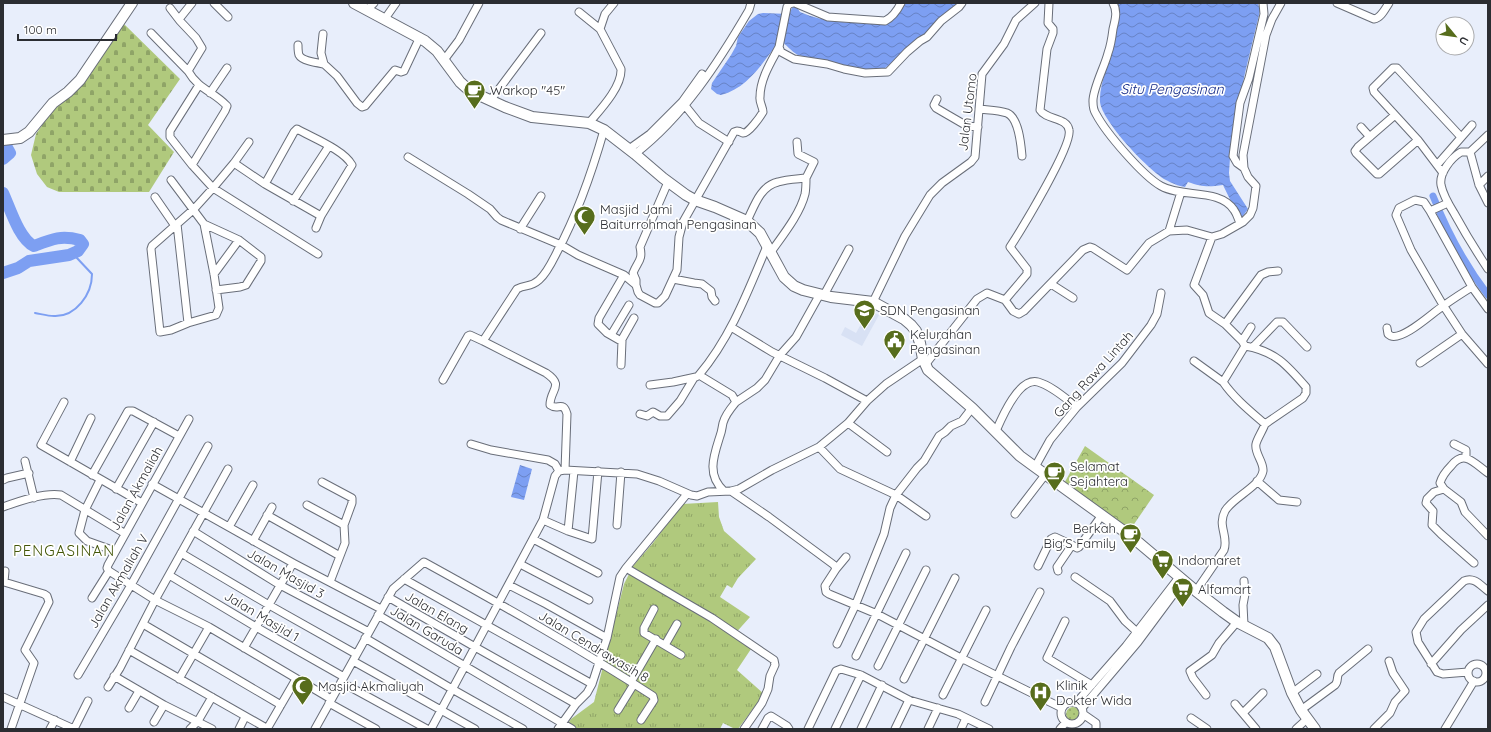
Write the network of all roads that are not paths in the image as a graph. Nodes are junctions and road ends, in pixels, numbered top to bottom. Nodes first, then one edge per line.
1 (132, 3) edge
2 (192, 3) edge
3 (214, 3) edge
4 (354, 3) edge
5 (396, 3) edge
6 (479, 3) edge
7 (614, 3) edge
8 (902, 3) edge
9 (962, 3) edge
10 (1035, 3) edge
11 (1049, 3) edge
12 (1113, 3) edge
13 (1263, 3) edge
14 (1281, 3) edge
15 (1337, 3) edge
16 (1389, 3) edge
17 (792, 4) edge
18 (748, 6) edge
19 (371, 7) edge
20 (170, 8) dead end
21 (579, 12) dead end
22 (228, 17) dead end
23 (384, 20) junction
24 (180, 21) junction
25 (600, 29) junction
26 (152, 33) dead end
27 (541, 33) dead end
28 (323, 34) dead end
29 (420, 37) junction
30 (780, 44) junction
31 (298, 45) dead end
32 (444, 60) junction
33 (324, 64) junction
34 (227, 68) dead end
35 (188, 71) junction
36 (199, 85) junction
37 (210, 93) junction
38 (937, 99) dead end
39 (490, 101) junction
40 (684, 104) junction
41 (979, 109) junction
42 (1395, 115) junction
43 (589, 124) junction
44 (1472, 125) dead end
45 (978, 127) junction
46 (1361, 127) dead end
47 (604, 130) junction
48 (1488, 135) edge
49 (1370, 137) junction
50 (1461, 137) junction
51 (7, 140) edge
52 (1418, 140) junction
53 (249, 142) dead end
54 (729, 142) junction
55 (797, 142) dead end
56 (329, 146) junction
57 (632, 152) junction
58 (1470, 152) junction
59 (1022, 156) dead end
60 (408, 158) dead end
61 (234, 163) junction
62 (192, 164) junction
63 (1437, 166) junction
64 (1244, 168) junction
65 (1443, 173) junction
66 (1488, 176) edge
67 (806, 178) junction
68 (171, 180) dead end
69 (668, 182) junction
70 (265, 184) junction
71 (1479, 185) junction
72 (213, 188) junction
73 (1181, 192) junction
74 (541, 196) dead end
75 (155, 197) dead end
76 (695, 200) junction
77 (293, 201) junction
78 (1488, 203) edge
79 (1446, 204) junction
80 (194, 209) junction
81 (1431, 211) junction
82 (321, 216) junction
83 (747, 221) junction
84 (1240, 223) junction
85 (204, 224) junction
86 (176, 225) junction
87 (316, 228) dead end
88 (520, 229) junction
89 (1169, 231) junction
90 (1212, 237) junction
91 (239, 240) junction
92 (561, 245) junction
93 (769, 249) junction
94 (849, 249) dead end
95 (318, 254) dead end
96 (1487, 266) edge
97 (1278, 271) dead end
98 (214, 274) junction
99 (624, 275) junction
100 (673, 278) junction
101 (1051, 284) junction
102 (636, 285) junction
103 (1472, 287) junction
104 (216, 290) junction
105 (1161, 293) dead end
106 (822, 294) junction
107 (1073, 298) dead end
108 (1005, 300) junction
109 (715, 301) dead end
110 (873, 302) junction
111 (629, 305) dead end
112 (1444, 305) junction
113 (1488, 309) edge
114 (634, 318) dead end
115 (188, 323) junction
116 (1225, 324) junction
117 (731, 327) junction
118 (1251, 328) dead end
119 (1387, 328) dead end
120 (1462, 334) junction
121 (611, 335) junction
122 (483, 341) junction
123 (622, 341) junction
124 (1243, 343) junction
125 (1253, 347) junction
126 (1307, 347) dead end
127 (780, 356) junction
128 (1194, 361) dead end
129 (924, 362) junction
130 (1420, 363) dead end
131 (1488, 364) edge
132 (621, 365) dead end
133 (697, 376) junction
134 (444, 380) dead end
135 (1223, 382) junction
136 (650, 385) dead end
137 (866, 401) junction
138 (64, 402) dead end
139 (736, 402) junction
140 (1077, 407) junction
141 (972, 408) junction
142 (640, 414) dead end
143 (91, 418) dead end
144 (189, 419) dead end
145 (154, 422) junction
146 (848, 423) junction
147 (1265, 424) junction
148 (996, 431) junction
149 (178, 436) junction
150 (471, 444) dead end
151 (1454, 444) dead end
152 (208, 446) dead end
153 (819, 447) junction
154 (888, 452) dead end
155 (1466, 458) junction
156 (26, 461) dead end
157 (70, 462) junction
158 (1035, 467) junction
159 (228, 469) dead end
160 (574, 470) junction
161 (562, 471) junction
162 (598, 471) junction
163 (622, 472) junction
164 (29, 473) junction
165 (1488, 473) edge
166 (92, 475) junction
167 (1045, 475) junction
168 (3, 480) edge
169 (100, 480) junction
170 (1257, 481) junction
171 (322, 482) dead end
172 (152, 484) junction
173 (253, 485) dead end
174 (116, 489) junction
175 (1444, 489) junction
176 (725, 491) junction
177 (687, 494) junction
178 (896, 495) junction
179 (34, 498) junction
180 (179, 499) junction
181 (1297, 502) dead end
182 (142, 503) junction
183 (307, 505) dead end
184 (3, 507) edge
185 (272, 507) dead end
186 (85, 510) junction
187 (203, 512) junction
188 (1015, 514) dead end
189 (267, 515) junction
190 (1102, 515) junction
191 (926, 516) dead end
192 (543, 520) junction
193 (344, 525) junction
194 (617, 525) dead end
195 (229, 527) junction
196 (193, 531) junction
197 (568, 531) junction
198 (124, 533) junction
199 (1488, 536) edge
200 (533, 539) junction
201 (253, 541) junction
202 (1072, 545) junction
203 (115, 552) junction
204 (181, 553) junction
205 (906, 553) dead end
206 (340, 556) junction
207 (846, 557) dead end
208 (293, 563) junction
209 (1474, 563) dead end
210 (520, 564) junction
211 (1038, 566) dead end
212 (626, 568) junction
213 (836, 569) junction
214 (926, 570) dead end
215 (5, 571) dead end
216 (109, 571) junction
217 (1058, 571) dead end
218 (598, 573) dead end
219 (169, 575) junction
220 (1074, 577) dead end
221 (955, 578) dead end
222 (1182, 578) junction
223 (404, 579) junction
224 (1244, 581) dead end
225 (330, 582) junction
226 (130, 585) junction
227 (280, 585) junction
228 (509, 585) junction
229 (1196, 591) junction
230 (1488, 591) edge
231 (1040, 592) dead end
232 (388, 597) junction
233 (92, 598) dead end
234 (155, 600) junction
235 (589, 600) dead end
236 (499, 603) junction
237 (269, 605) junction
238 (1488, 605) edge
239 (856, 606) junction
240 (654, 609) dead end
241 (986, 610) dead end
242 (380, 612) junction
243 (877, 614) junction
244 (1066, 621) dead end
245 (1240, 623) junction
246 (143, 624) junction
247 (677, 624) dead end
248 (487, 625) junction
249 (898, 625) junction
250 (209, 627) junction
251 (256, 627) junction
252 (1136, 632) junction
253 (367, 635) junction
254 (607, 638) junction
255 (656, 639) junction
256 (924, 639) junction
257 (837, 644) dead end
258 (665, 645) junction
259 (474, 647) junction
260 (244, 648) junction
261 (1368, 649) dead end
262 (129, 650) junction
263 (194, 654) junction
264 (681, 655) dead end
265 (856, 656) dead end
266 (354, 658) junction
267 (961, 658) junction
268 (1389, 661) dead end
269 (1488, 661) edge
270 (600, 662) junction
271 (1431, 664) junction
272 (464, 666) junction
273 (878, 666) dead end
274 (1482, 667) junction
275 (1468, 672) junction
276 (1317, 674) dead end
277 (78, 675) dead end
278 (861, 675) junction
279 (114, 676) junction
280 (997, 676) junction
281 (179, 679) junction
282 (296, 679) junction
283 (904, 679) dead end
284 (343, 680) junction
285 (1474, 681) junction
286 (632, 683) junction
287 (592, 684) junction
288 (882, 685) junction
289 (1092, 685) junction
290 (108, 687) dead end
291 (452, 690) junction
292 (139, 691) junction
293 (1263, 693) dead end
294 (1292, 693) junction
295 (943, 695) dead end
296 (1206, 695) dead end
297 (3, 697) edge
298 (212, 697) junction
299 (909, 700) junction
300 (88, 701) dead end
301 (330, 701) junction
302 (985, 702) dead end
303 (20, 704) junction
304 (576, 704) junction
305 (1234, 704) dead end
306 (164, 705) junction
307 (281, 705) junction
308 (129, 708) dead end
309 (938, 708) junction
310 (1062, 708) junction
311 (1080, 708) junction
312 (441, 710) junction
313 (618, 710) dead end
314 (1243, 713) junction
315 (1304, 715) junction
316 (245, 716) junction
317 (966, 718) junction
318 (1190, 718) dead end
319 (54, 720) junction
320 (641, 720) dead end
321 (154, 722) dead end
322 (198, 722) junction
323 (1066, 722) junction
324 (563, 723) junction
325 (318, 728) edge
326 (1254, 728) edge
327 (11, 729) edge
328 (50, 729) edge
329 (74, 729) edge
330 (190, 729) edge
331 (212, 729) edge
332 (239, 729) edge
333 (268, 729) edge
334 (376, 729) edge
335 (427, 729) edge
336 (431, 729) edge
337 (475, 729) edge
338 (523, 729) edge
339 (558, 729) edge
340 (572, 729) edge
341 (744, 729) edge
342 (762, 729) edge
343 (789, 729) edge
344 (808, 729) edge
345 (835, 729) edge
346 (861, 729) edge
347 (895, 729) edge
348 (928, 729) edge
349 (961, 729) edge
350 (989, 729) edge
351 (1060, 729) edge
352 (1096, 729) edge
353 (1207, 729) edge
354 (1296, 729) edge
355 (1315, 729) edge
356 (1374, 729) edge
357 (1445, 729) edge

1 - 51 main road
2 - 24 street
3 - 22 street
4 - 19 main road
5 - 23 street
6 - 32 street
7 - 25 street
8 - 17 street
9 - 30 street
10 - 41 street, Jalan Utomo
11 - 108 street
12 - 73 street
13 - 64 street
14 - 64 street
15 - 16 street
17 - 30 street
18 - 40 street
19 - 23 main road
20 - 24 street
21 - 25 street
23 - 29 main road
24 - 35 street
25 - 43 street
26 - 35 street
27 - 39 street
28 - 33 street
29 - 32 main road
29 - 33 street
30 - 54 street
31 - 33 street
32 - 39 main road
34 - 37 street
35 - 36 street
36 - 37 street
36 - 62 street
37 - 62 street
38 - 45 street
39 - 43 main road
40 - 54 street
40 - 57 street
41 - 45 street, Jalan Utomo
41 - 59 street
42 - 49 street
42 - 50 street
42 - 52 street
43 - 47 main road
44 - 50 street
45 - 110 street, Jalan Utomo
46 - 49 street
47 - 57 main road
47 - 92 street
48 - 58 street
49 - 52 street
50 - 63 street
52 - 63 street
53 - 61 street
54 - 76 street
55 - 67 street
56 - 70 street
56 - 77 street
56 - 82 street
57 - 69 main road
58 - 65 street
58 - 71 street
60 - 88 street
61 - 70 street
61 - 72 street
62 - 72 street
63 - 65 street
64 - 84 street
65 - 79 street
66 - 71 street
67 - 83 street
67 - 93 street
68 - 80 street
69 - 76 main road
69 - 102 street
70 - 77 street
71 - 78 street
72 - 80 street
72 - 95 street
73 - 84 street
73 - 89 street
74 - 88 street
75 - 86 street
76 - 83 main road
76 - 100 street
77 - 82 street
79 - 81 street
79 - 96 street
80 - 85 street
80 - 86 street
81 - 103 street
81 - 112 street
82 - 87 street
83 - 93 main road
84 - 90 street
85 - 91 street
85 - 98 street
86 - 115 street
86 - 115 street
88 - 92 street
89 - 90 street
89 - 101 street
90 - 116 street
91 - 98 street
91 - 104 street
92 - 99 street
92 - 122 street
93 - 106 main road
93 - 117 street
94 - 106 street
97 - 116 street
98 - 104 street
99 - 102 street
99 - 121 street
100 - 102 street
100 - 109 street
101 - 107 street
101 - 108 street
103 - 112 street
103 - 113 street
104 - 115 street
105 - 140 street, Gang Rawa Lintah
106 - 110 main road
106 - 127 street
108 - 129 street
110 - 129 main road
111 - 121 street
112 - 119 street
112 - 120 street
114 - 123 street
116 - 124 street
117 - 127 street
117 - 133 street
118 - 124 street
120 - 130 street
120 - 131 street
121 - 123 street
122 - 134 street
122 - 161 street
123 - 132 street
124 - 125 street
124 - 135 street
125 - 126 street
125 - 147 street
127 - 137 street
127 - 139 street
128 - 135 street
129 - 137 street
129 - 141 main road
133 - 136 street
133 - 139 street
133 - 142 street
135 - 147 street
137 - 146 street
138 - 157 street
139 - 176 street
140 - 148 street
140 - 158 street, Gang Rawa Lintah
141 - 148 main road
141 - 178 street
143 - 157 street
144 - 149 street, Jalan Akmaliah
145 - 149 street
145 - 166 street
145 - 174 street
146 - 153 street
146 - 154 street
147 - 170 street
148 - 158 main road
149 - 172 street, Jalan Akmaliah
150 - 161 street
151 - 155 street
152 - 180 street, Jalan Akmaliah V
153 - 176 street
153 - 178 street
155 - 165 street
155 - 175 street
156 - 164 street
157 - 166 street
158 - 167 main road
159 - 187 street
160 - 161 street
160 - 162 street
160 - 197 street
161 - 192 street
162 - 163 street
162 - 197 street
163 - 177 street
163 - 194 street
164 - 168 street
164 - 179 street
166 - 169 street
167 - 188 street
167 - 190 main road
169 - 174 street
169 - 186 street
170 - 181 street
170 - 229 street
171 - 193 street
172 - 180 street, Jalan Garuda
172 - 182 street, Jalan Akmaliah
173 - 195 street
174 - 182 street
175 - 199 street
175 - 209 street
176 - 177 street
176 - 213 street
177 - 212 street
178 - 191 street
178 - 239 street
179 - 184 street
179 - 186 street
180 - 187 street, Jalan Garuda
180 - 226 street, Jalan Akmaliah V
182 - 198 street, Jalan Akmaliah
183 - 193 street
185 - 189 street
186 - 198 street
186 - 203 street
187 - 195 street, Jalan Garuda
187 - 196 street
189 - 201 street
189 - 206 street
190 - 202 street
190 - 222 main road
192 - 197 street
192 - 200 street
193 - 206 street
195 - 201 street, Jalan Garuda
196 - 204 street
196 - 227 street, Jalan Masjid 3
198 - 203 street, Jalan Akmaliah
200 - 210 street
200 - 218 street
201 - 208 street, Jalan Garuda
202 - 211 street
202 - 217 street
203 - 216 street, Jalan Akmaliah
204 - 219 street
204 - 237 street
205 - 243 street
206 - 225 street
207 - 213 street
208 - 225 street, Jalan Garuda
208 - 227 street
210 - 228 street
210 - 235 street
212 - 254 street
212 - 341 street
213 - 239 street
214 - 249 street
215 - 303 street
216 - 226 street
216 - 233 street, Jalan Akmaliah
219 - 234 street
219 - 251 street, Jalan Masjid 1
220 - 252 street
221 - 256 street
222 - 229 main road
222 - 252 street
222 - 311 street
223 - 232 street
223 - 236 street, Jalan Cendrawasih 8
223 - 248 street
224 - 245 street
225 - 242 street, Jalan Garuda
226 - 234 street
226 - 277 street, Jalan Akmaliah V
227 - 237 street
227 - 253 street, Jalan Masjid 3
228 - 236 street
228 - 254 street
229 - 245 main road
230 - 271 street
231 - 280 street
232 - 242 street
232 - 259 street, Jalan Elang
234 - 246 street
234 - 250 street
236 - 248 street
236 - 270 street, Jalan Cendrawasih 8
237 - 251 street
237 - 266 street
238 - 271 street
239 - 243 street
239 - 257 street
240 - 255 street
241 - 267 street
242 - 253 street
242 - 272 street, Jalan Garuda
243 - 249 street
243 - 265 street
244 - 289 street
245 - 294 main road
245 - 296 street
246 - 262 street
246 - 263 street
247 - 258 street
248 - 259 street
248 - 287 street
249 - 256 street
249 - 273 street
250 - 260 street
250 - 263 street
251 - 260 street
251 - 284 street, Jalan Masjid 1
252 - 289 street
253 - 266 street
253 - 291 street, Jalan Masjid 3
254 - 270 street
255 - 258 street
255 - 286 street
256 - 267 street
256 - 283 street
258 - 264 street
259 - 272 street
259 - 304 street, Jalan Elang
260 - 282 street
261 - 315 street
262 - 279 street
262 - 281 street
263 - 281 street
263 - 307 street
266 - 284 street
266 - 312 street
267 - 280 street
267 - 295 street
268 - 356 street
269 - 274 street
270 - 286 street, Jalan Cendrawasih 8
270 - 287 street
271 - 275 street
272 - 291 street
272 - 324 street, Jalan Garuda
274 - 275 street
274 - 285 street
275 - 285 street
276 - 294 street
278 - 288 street
278 - 344 street
278 - 345 street
279 - 290 street
279 - 292 street
280 - 302 street
280 - 310 street
281 - 298 street
282 - 301 street
282 - 307 street
284 - 301 street
284 - 335 street, Jalan Masjid 1
285 - 357 street
286 - 313 street
286 - 320 street, Jalan Cendrawasih 8
287 - 304 street
288 - 299 street
288 - 346 street
289 - 311 street
291 - 312 street
291 - 338 street, Jalan Masjid 3
292 - 306 street
292 - 308 street
293 - 314 street
294 - 315 main road
297 - 303 street
298 - 316 street
298 - 322 street
299 - 309 street
299 - 347 street
300 - 329 street
301 - 325 street
301 - 334 street
303 - 319 street
303 - 327 street
304 - 324 street
305 - 314 street
306 - 321 street
306 - 322 street
307 - 333 street
309 - 317 street
309 - 348 street
310 - 311 street
310 - 323 street
311 - 323 street
311 - 352 street
312 - 336 street
312 - 337 street
314 - 326 street
315 - 354 street
315 - 355 main road
316 - 332 street
316 - 333 street
317 - 349 street
317 - 350 street
318 - 353 street
319 - 328 street
319 - 329 street
322 - 330 street
322 - 331 street
323 - 351 street
324 - 339 street
324 - 340 street, Jalan Garuda
342 - 343 street

